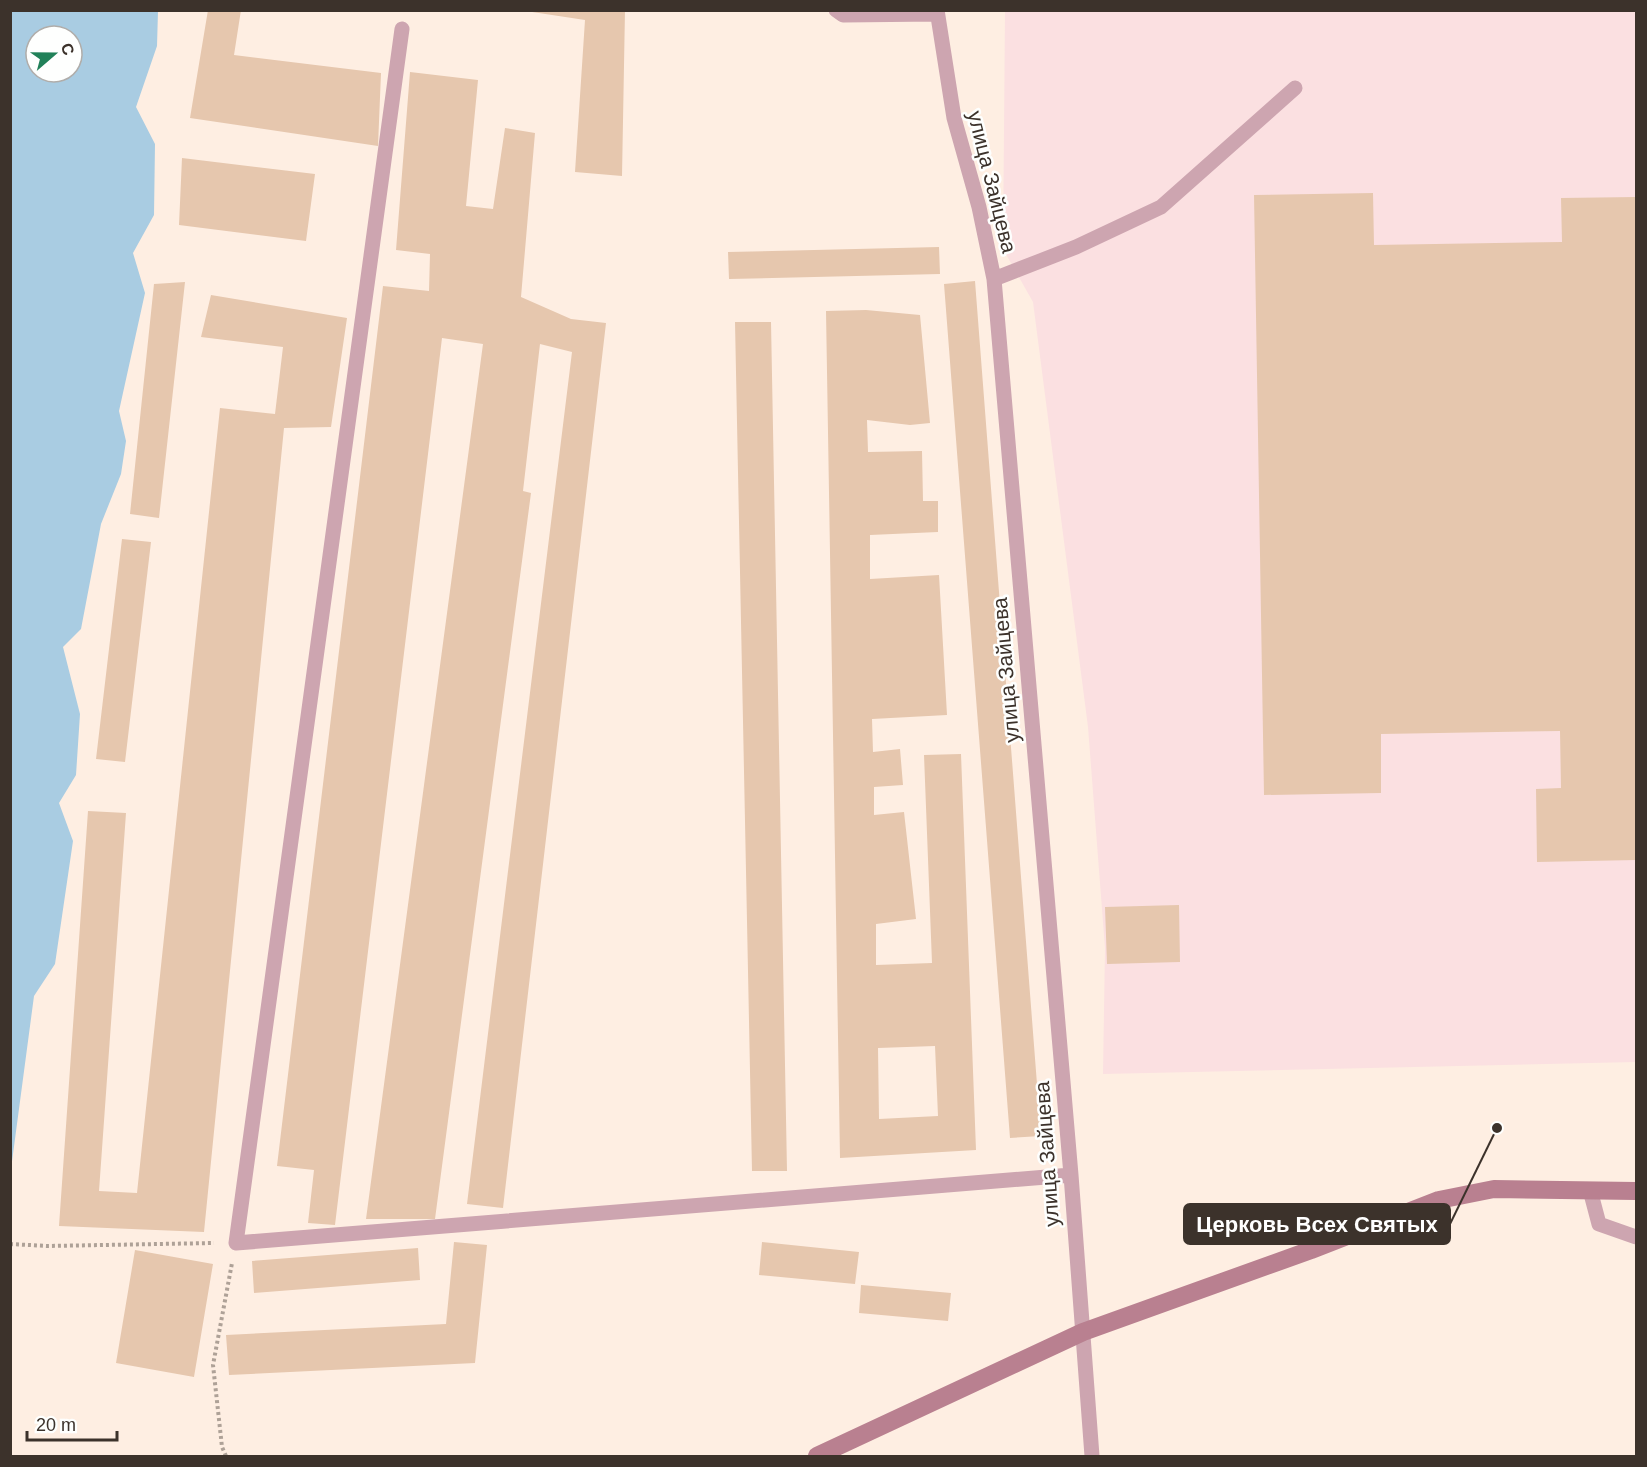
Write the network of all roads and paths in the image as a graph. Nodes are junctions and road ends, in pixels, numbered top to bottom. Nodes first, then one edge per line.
1 (836, 10) edge
2 (937, 12) edge
3 (402, 29) dead end
4 (1295, 88) dead end
5 (994, 279) junction
6 (1071, 1175) junction
7 (1590, 1190) junction
8 (1636, 1191) edge
9 (1636, 1237) edge
10 (236, 1243) junction
11 (10, 1244) edge
12 (1083, 1332) junction
13 (226, 1456) edge
14 (817, 1456) edge
15 (1092, 1456) edge

1 - 2 lane
2 - 5 lane, улица Зайцева
3 - 10 lane
4 - 5 lane
5 - 6 lane, улица Зайцева
6 - 10 lane
6 - 12 lane, улица Зайцева
7 - 8 street
7 - 9 lane
7 - 12 street
10 - 11 path
10 - 13 path
12 - 14 street
12 - 15 lane, улица Зайцева

